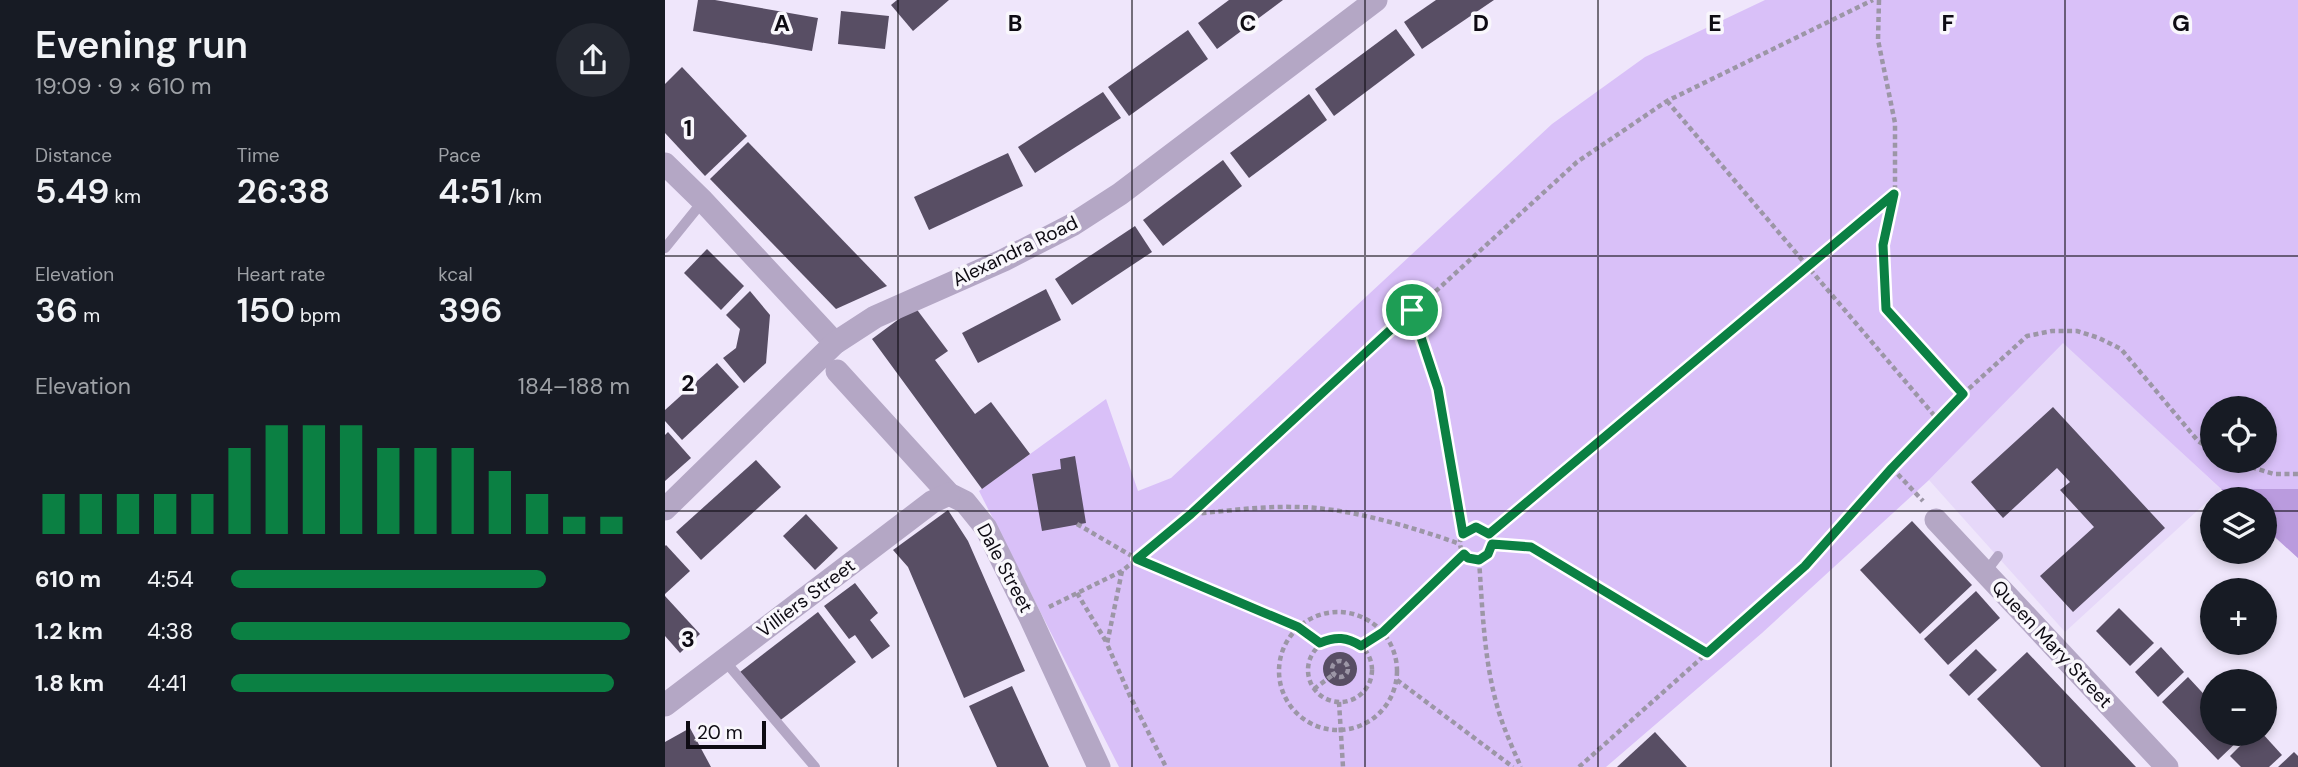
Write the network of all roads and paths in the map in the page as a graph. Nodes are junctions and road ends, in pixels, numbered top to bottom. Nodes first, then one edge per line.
1 (1375, 0) edge
2 (1876, 0) edge
3 (1667, 102) junction
4 (665, 164) edge
5 (1894, 194) junction
6 (703, 201) junction
7 (665, 248) edge
8 (1807, 266) junction
9 (1412, 310) junction
10 (835, 343) junction
11 (837, 371) dead end
12 (1963, 394) junction
13 (1939, 421) junction
14 (2200, 443) edge
15 (1892, 468) junction
16 (2270, 473) edge
17 (2298, 474) edge
18 (949, 494) junction
19 (665, 509) edge
20 (1191, 514) junction
21 (1937, 520) joint
22 (1077, 524) dead end
23 (1463, 534) junction
24 (1489, 534) junction
25 (1460, 544) junction
26 (1492, 544) junction
27 (1464, 554) junction
28 (1137, 559) junction
29 (1479, 560) junction
30 (1122, 571) junction
31 (1077, 593) junction
32 (1030, 617) junction
33 (1298, 627) junction
34 (1383, 631) junction
35 (1320, 643) junction
36 (1107, 644) junction
37 (1361, 646) junction
38 (1707, 653) junction
39 (724, 660) junction
40 (1333, 674) dead end
41 (1397, 680) junction
42 (1314, 690) junction
43 (1339, 701) junction
44 (665, 705) edge
45 (1340, 731) junction
46 (815, 767) edge
47 (1099, 767) edge
48 (1166, 767) edge
49 (1343, 767) edge
50 (1513, 767) edge
51 (1521, 767) edge
52 (1579, 767) edge
53 (2167, 767) edge

1 - 10 street, Alexandra Road
2 - 3 path
2 - 5 path
3 - 8 path
3 - 9 path
4 - 6 street
5 - 8 path
5 - 12 path
6 - 7 lane
6 - 10 street
8 - 13 path
8 - 24 path
9 - 20 path
9 - 23 path
10 - 19 street, Alexandra Road
11 - 18 street, Dale Street
12 - 13 path
12 - 14 path
13 - 15 path
15 - 21 path
15 - 38 path
16 - 17 path
18 - 32 street, Dale Street
18 - 39 street, Villiers Street
20 - 25 path
20 - 28 path
21 - 53 street, Queen Mary Street
22 - 28 path
23 - 24 path
23 - 25 path
24 - 26 path
25 - 27 path
26 - 29 path
26 - 38 path
27 - 29 path
27 - 34 path
28 - 30 path
28 - 33 path
29 - 51 path
30 - 31 path
30 - 36 path
31 - 32 path
31 - 36 path
32 - 47 street, Dale Street
33 - 34 path
33 - 35 path
33 - 45 path
34 - 37 path
34 - 41 path
35 - 37 path
35 - 42 path
36 - 48 path
37 - 43 path
38 - 52 path
39 - 44 street, Villiers Street
39 - 46 lane
40 - 42 path
41 - 45 path
41 - 50 path
42 - 43 path
43 - 45 path
45 - 49 path

